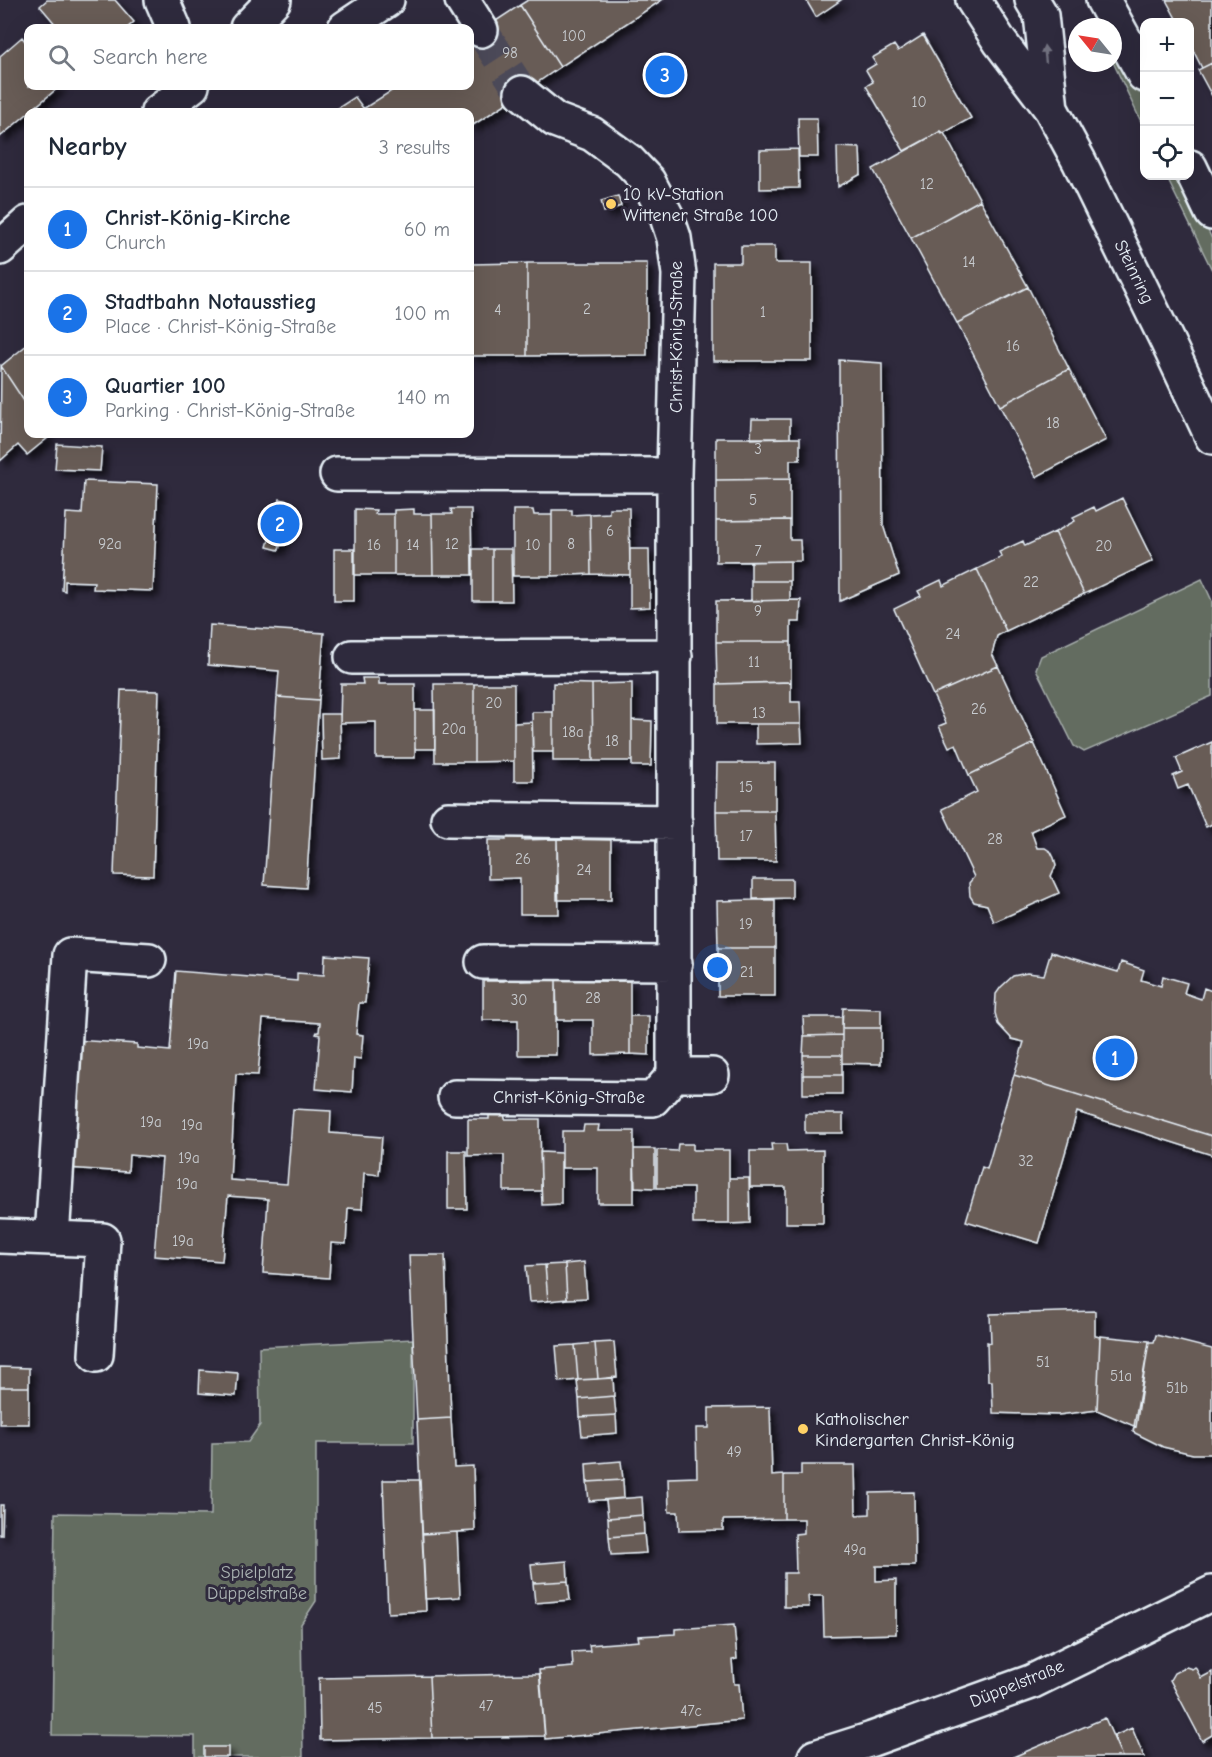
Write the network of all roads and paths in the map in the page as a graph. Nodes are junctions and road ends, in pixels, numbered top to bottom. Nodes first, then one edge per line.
1 (162, 0) edge
2 (274, 0) edge
3 (387, 0) edge
4 (462, 0) edge
5 (973, 0) edge
6 (1032, 0) edge
7 (1103, 0) edge
8 (172, 24) edge
9 (251, 24) edge
10 (351, 24) edge
11 (481, 30) tunnel mouth
12 (1142, 72) edge
13 (187, 90) edge
14 (522, 93) tunnel mouth
15 (163, 108) edge
16 (1051, 109) junction
17 (1194, 175) edge
18 (1212, 213) edge
19 (24, 227) edge
20 (0, 248) edge
21 (1212, 437) edge
22 (337, 474) dead end
23 (674, 475) junction
24 (675, 656) junction
25 (352, 657) dead end
26 (448, 819) dead end
27 (675, 822) junction
28 (149, 960) dead end
29 (483, 962) dead end
30 (675, 963) junction
31 (674, 1075) junction
32 (712, 1075) dead end
33 (455, 1097) dead end
34 (0, 1236) edge
35 (52, 1238) junction
36 (96, 1354) dead end
37 (1212, 1593) edge
38 (815, 1757) edge

1 - 8 street
2 - 9 street
3 - 10 street
4 - 11 street
5 - 16 street, Steinring
16 -> 6 street, Steinring
7 - 12 street
13 - 15 street
14 - 23 street, Christ-König-Straße
16 - 21 street, Steinring
17 - 18 street
19 - 20 street
22 - 23 street
23 - 24 street, Christ-König-Straße
24 - 25 street
24 - 27 street, Christ-König-Straße
26 - 27 street
27 - 30 street, Christ-König-Straße
28 - 35 street
29 - 30 street
30 - 31 street, Christ-König-Straße
31 - 32 street
31 - 33 street, Christ-König-Straße
34 - 35 street
35 - 36 street
37 - 38 street, Düppelstraße

